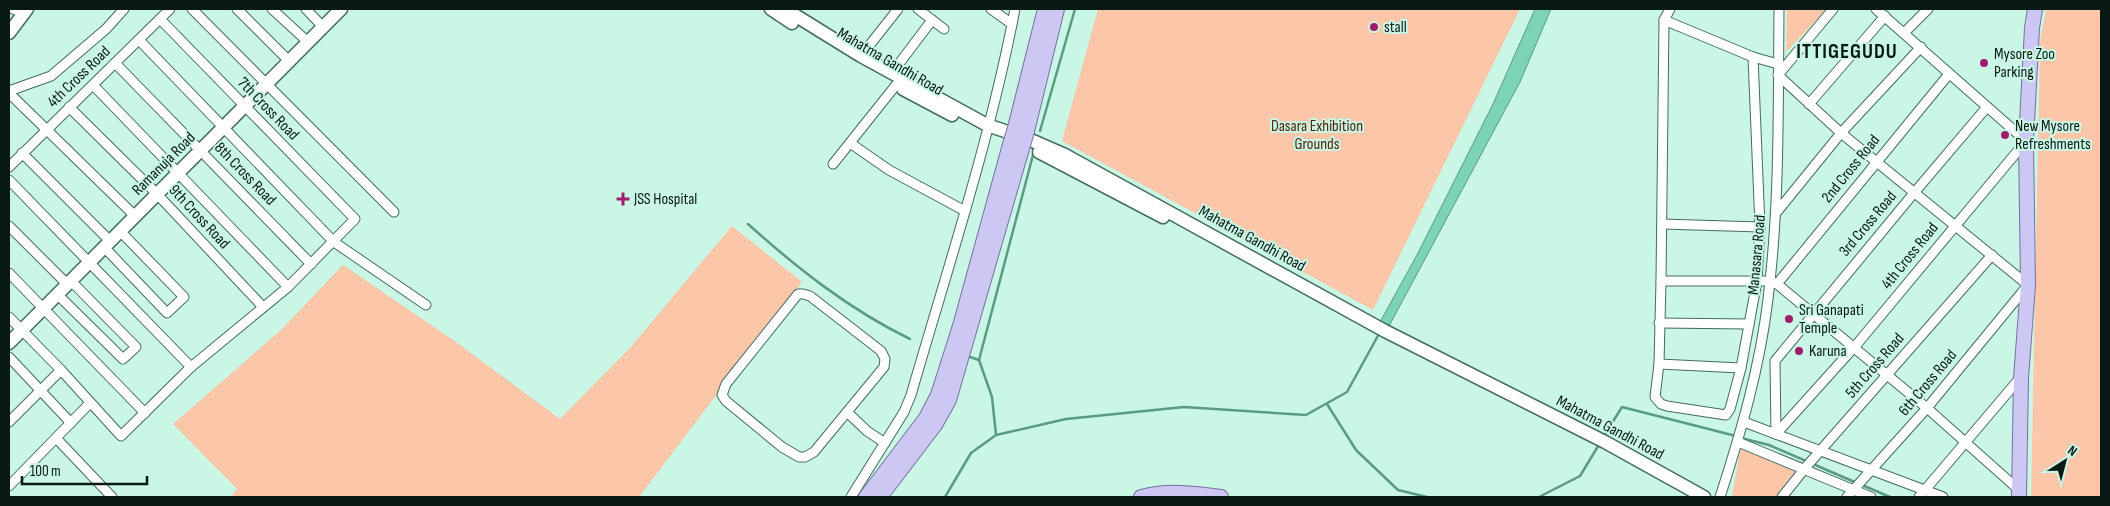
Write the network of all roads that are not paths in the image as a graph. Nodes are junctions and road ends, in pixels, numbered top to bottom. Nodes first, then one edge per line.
1 (124, 9) edge
2 (170, 9) edge
3 (192, 9) edge
4 (237, 9) edge
5 (272, 9) edge
6 (306, 9) edge
7 (341, 9) edge
8 (771, 9) edge
9 (785, 9) edge
10 (898, 9) edge
11 (918, 9) edge
12 (990, 9) edge
13 (1014, 9) edge
14 (1045, 9) edge
15 (1057, 9) edge
16 (1670, 9) edge
17 (1779, 9) edge
18 (1833, 9) edge
19 (1876, 9) edge
20 (2035, 9) edge
21 (22, 10) edge
22 (1923, 11) edge
23 (1884, 16) junction
24 (160, 19) junction
25 (932, 20) junction
26 (1664, 20) junction
27 (1012, 24) junction
28 (323, 27) junction
29 (944, 28) dead end
30 (1905, 32) junction
31 (9, 33) edge
32 (139, 40) junction
33 (308, 42) junction
34 (1921, 47) junction
35 (861, 56) junction
36 (1753, 57) junction
37 (289, 61) junction
38 (115, 63) junction
39 (1778, 64) junction
40 (1949, 74) junction
41 (1778, 75) junction
42 (894, 79) junction
43 (267, 83) junction
44 (93, 85) junction
45 (9, 92) edge
46 (1809, 104) junction
47 (245, 106) junction
48 (69, 107) junction
49 (1987, 107) junction
50 (222, 128) junction
51 (47, 129) junction
52 (986, 129) junction
53 (1021, 130) junction
54 (1841, 133) junction
55 (2026, 141) junction
56 (850, 143) junction
57 (201, 150) junction
58 (1015, 150) junction
59 (22, 153) junction
60 (1876, 162) junction
61 (833, 164) dead end
62 (9, 167) edge
63 (178, 173) junction
64 (9, 180) edge
65 (1914, 193) junction
66 (157, 194) junction
67 (965, 211) junction
68 (394, 212) dead end
69 (1776, 213) junction
70 (135, 216) junction
71 (1662, 224) junction
72 (1954, 225) junction
73 (9, 226) edge
74 (1760, 227) junction
75 (120, 231) junction
76 (334, 242) junction
77 (107, 244) junction
78 (1992, 255) junction
79 (89, 262) junction
80 (311, 264) junction
81 (9, 273) edge
82 (1661, 281) junction
83 (1757, 281) junction
84 (69, 282) junction
85 (1774, 283) junction
86 (2028, 285) junction
87 (288, 287) junction
88 (57, 294) junction
89 (426, 305) dead end
90 (263, 307) junction
91 (43, 309) junction
92 (1813, 314) junction
93 (9, 317) edge
94 (1659, 323) junction
95 (1749, 324) junction
96 (22, 330) junction
97 (9, 343) edge
98 (1854, 347) junction
99 (9, 357) edge
100 (1659, 364) junction
101 (191, 367) junction
102 (1741, 368) junction
103 (61, 370) junction
104 (1888, 375) junction
105 (2021, 378) junction
106 (40, 391) junction
107 (90, 403) junction
108 (1927, 408) junction
109 (847, 412) junction
110 (145, 413) junction
111 (9, 422) edge
112 (71, 423) junction
113 (1744, 424) junction
114 (1776, 434) junction
115 (56, 438) junction
116 (1738, 442) junction
117 (885, 443) junction
118 (1966, 443) junction
119 (1603, 446) junction
120 (1817, 455) junction
121 (1805, 468) junction
122 (1868, 473) junction
123 (9, 486) edge
124 (1852, 491) edge
125 (1921, 494) edge
126 (2019, 494) edge
127 (112, 497) edge
128 (851, 497) edge
129 (866, 497) edge
130 (880, 497) edge
131 (1141, 497) edge
132 (1221, 497) edge
133 (1689, 497) edge
134 (1704, 497) edge
135 (1720, 497) edge
136 (1782, 497) edge
137 (1871, 497) edge
138 (1943, 497) edge

1 - 45 street
2 - 24 street, 4th Cross Road
3 - 43 street
4 - 37 street
5 - 33 street
6 - 28 street
7 - 28 main road, Ramanuja Road
8 - 42 main road, Mahatma Gandhi Road
9 - 35 main road, Mahatma Gandhi Road
10 - 35 street
11 - 25 street
12 - 27 street
13 - 27 street
14 - 53 main road
15 - 53 main road
16 - 26 street
17 - 39 street, Manasara Road
18 - 41 street
19 - 23 street
20 - 55 main road
21 - 31 main road
22 - 30 street
23 - 30 street
23 - 46 street
24 - 32 street, 4th Cross Road
24 - 47 street, 7th Cross Road
25 - 29 street
25 - 42 street
26 - 36 street
26 - 71 street
27 - 52 street
28 - 33 main road, Ramanuja Road
30 - 34 street
32 - 38 street, 4th Cross Road
32 - 50 street
33 - 37 main road, Ramanuja Road
34 - 40 street
34 - 54 street
35 - 42 main road, Mahatma Gandhi Road
36 - 39 street
36 - 74 street
37 - 43 main road, Ramanuja Road
38 - 44 street, 4th Cross Road
38 - 57 street, 8th Cross Road
39 - 41 street, Manasara Road
40 - 49 street
40 - 60 street, 2nd Cross Road
41 - 46 street
41 - 69 street, Manasara Road
42 - 52 main road, Mahatma Gandhi Road
42 - 56 street
43 - 47 main road, Ramanuja Road
43 - 68 street
44 - 48 street, 4th Cross Road
44 - 63 street
45 - 51 street
46 - 54 street
47 - 50 main road, Ramanuja Road
47 - 76 street, 7th Cross Road
48 - 51 street, 4th Cross Road
48 - 66 street, 9th Cross Road
49 - 55 street
49 - 65 street, 3rd Cross Road
50 - 57 main road, Ramanuja Road
50 - 76 street
51 - 59 street, 4th Cross Road
51 - 70 street
52 - 67 street
52 - 119 main road, Mahatma Gandhi Road
53 - 58 main road, bridge
54 - 60 street
54 - 69 street
55 - 72 street, 4th Cross Road
55 - 86 main road
56 - 61 street
56 - 67 street
57 - 63 main road, Ramanuja Road
57 - 80 street, 8th Cross Road
58 - 129 main road
58 - 130 main road
59 - 62 street, 4th Cross Road
59 - 77 street
60 - 65 street
60 - 85 street, 2nd Cross Road
63 - 66 main road, Ramanuja Road
63 - 87 street
64 - 79 street
65 - 72 street
65 - 92 street, 3rd Cross Road
66 - 70 main road, Ramanuja Road
66 - 90 street, 9th Cross Road
67 - 117 street
69 - 85 street, Manasara Road
70 - 75 main road, Ramanuja Road
71 - 74 street
71 - 82 street
72 - 78 street
72 - 98 street, 4th Cross Road
73 - 84 street
74 - 83 street
75 - 77 main road, Ramanuja Road
75 - 77 street
76 - 80 street
76 - 89 street
77 - 79 main road, Ramanuja Road
78 - 86 street
78 - 104 street, 5th Cross Road
79 - 84 main road, Ramanuja Road
79 - 101 street
80 - 87 street
81 - 91 street
82 - 83 street
82 - 94 street
83 - 85 street
83 - 95 street
84 - 88 main road, Ramanuja Road
84 - 88 street
85 - 92 street
85 - 113 street, Manasara Road
86 - 105 main road
86 - 108 street, 6th Cross Road
87 - 90 street
88 - 91 main road, Ramanuja Road
90 - 101 street
91 - 96 main road, Ramanuja Road
91 - 110 street
92 - 98 street
92 - 114 street, 3rd Cross Road
93 - 96 street
94 - 95 street
94 - 100 street
95 - 102 street
96 - 97 main road, Ramanuja Road
96 - 103 street
98 - 104 street
98 - 114 street, 4th Cross Road
99 - 106 street
100 - 102 street
100 - 102 street
101 - 110 street
103 - 106 street
103 - 107 street
104 - 108 street
104 - 120 street, 5th Cross Road
105 - 118 street
105 - 126 main road
106 - 111 street
106 - 112 street
107 - 110 street
107 - 112 street
108 - 118 street
108 - 122 street, 6th Cross Road
109 - 109 street
109 - 117 street
112 - 115 street
113 - 114 street
113 - 116 street, Manasara Road
114 - 120 street
115 - 123 street
115 - 127 street
116 - 121 street
116 - 135 street, Manasara Road
117 - 128 street
118 - 125 street
118 - 126 street
119 - 133 main road, Mahatma Gandhi Road
119 - 134 main road, Mahatma Gandhi Road
120 - 121 street, 5th Cross Road
120 - 122 street
121 - 124 street
121 - 136 street, 5th Cross Road
122 - 124 street, 6th Cross Road
122 - 125 street
124 - 137 street
125 - 138 street
131 - 132 main road

